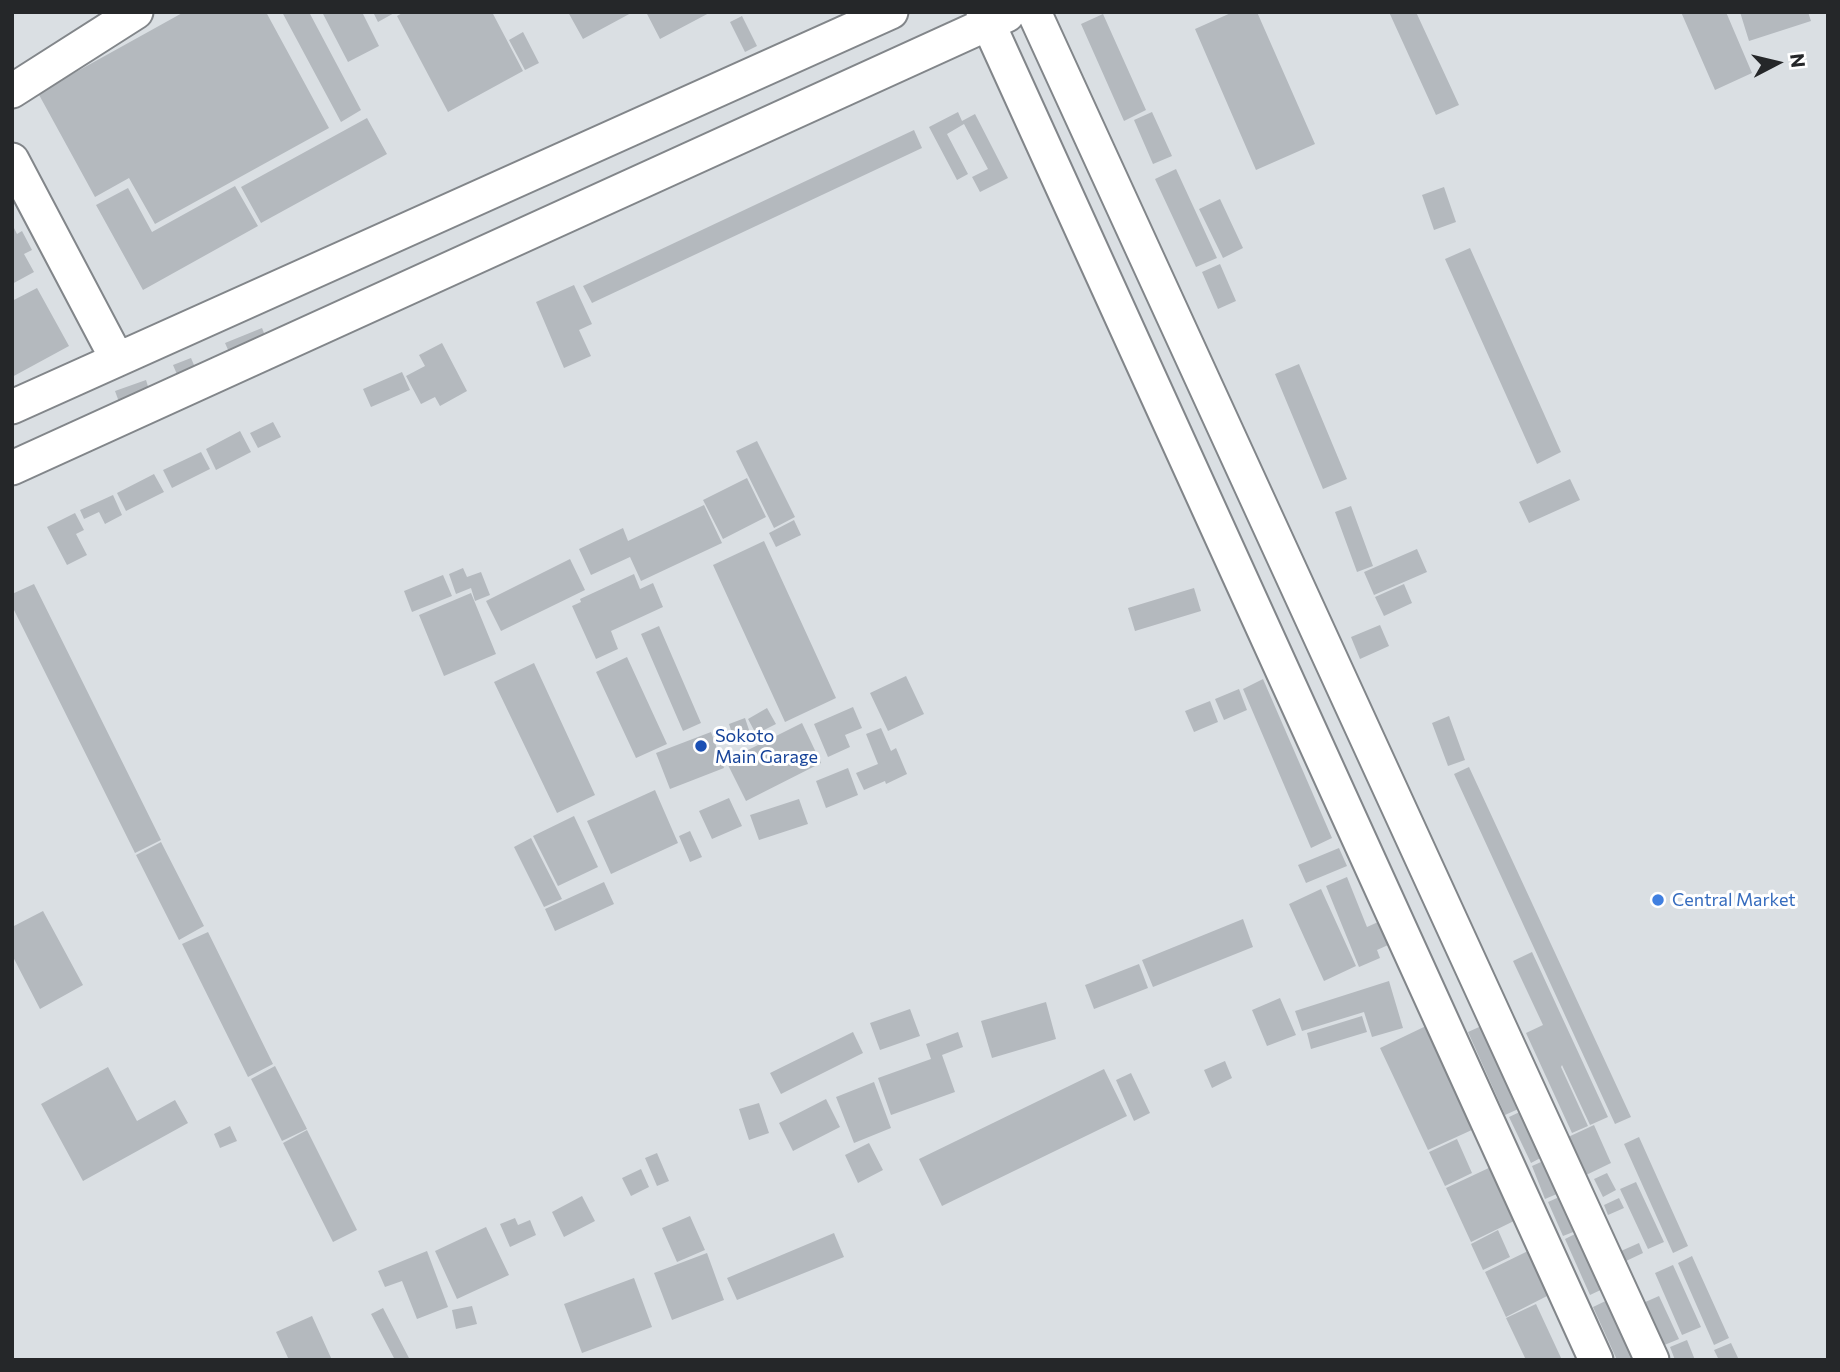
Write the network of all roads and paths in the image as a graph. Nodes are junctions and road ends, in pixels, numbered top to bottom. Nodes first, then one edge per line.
1 (136, 12) edge
2 (891, 12) edge
3 (1034, 12) edge
4 (995, 16) edge
5 (12, 91) edge
6 (12, 160) edge
7 (117, 359) junction
8 (12, 407) edge
9 (12, 468) edge
10 (1596, 1360) edge
11 (1652, 1360) edge

1 - 5 street
2 - 7 street
3 - 11 street
4 - 9 street
4 - 10 street
6 - 7 street
7 - 8 street

